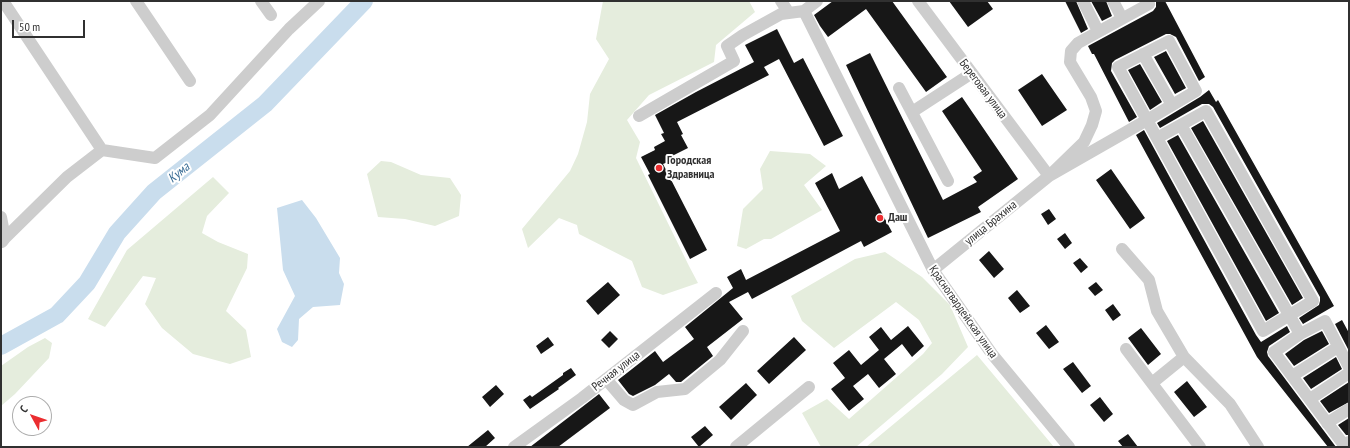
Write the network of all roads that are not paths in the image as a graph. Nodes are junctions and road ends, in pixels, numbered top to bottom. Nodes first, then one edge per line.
1 (3, 1) edge
2 (136, 1) edge
3 (261, 1) edge
4 (319, 1) edge
5 (781, 1) edge
6 (817, 1) edge
7 (918, 1) edge
8 (1083, 1) edge
9 (1113, 1) edge
10 (1147, 1) edge
11 (804, 12) junction
12 (789, 13) junction
13 (271, 15) dead end
14 (1122, 18) junction
15 (1098, 31) junction
16 (1143, 54) junction
17 (972, 73) junction
18 (190, 81) dead end
19 (899, 88) dead end
20 (1172, 105) junction
21 (912, 112) junction
22 (639, 116) dead end
23 (1147, 120) junction
24 (1181, 125) junction
25 (1157, 138) junction
26 (102, 150) junction
27 (1049, 176) junction
28 (948, 181) dead end
29 (1, 217) edge
30 (3, 240) edge
31 (1122, 249) dead end
32 (933, 270) junction
33 (716, 293) dead end
34 (1289, 316) junction
35 (743, 331) dead end
36 (1300, 334) junction
37 (1338, 347) junction
38 (1126, 349) dead end
39 (1184, 357) junction
40 (1349, 367) edge
41 (1349, 373) edge
42 (1292, 376) junction
43 (606, 379) junction
44 (1152, 383) junction
45 (809, 387) dead end
46 (1310, 399) junction
47 (1349, 409) edge
48 (1327, 423) junction
49 (1349, 442) edge
50 (514, 447) edge
51 (736, 447) edge
52 (1069, 447) edge
53 (1200, 447) edge
54 (1258, 447) edge

1 - 26 street
2 - 18 street
3 - 13 street
4 - 26 street
5 - 12 street
6 - 11 street
7 - 17 street, Береговая улица
8 - 15 street
9 - 14 street
10 - 14 street
11 - 12 street
11 - 32 street, Красногвардейская улица
12 - 22 street
14 - 15 street
15 - 27 street
16 - 20 street
16 - 20 street
16 - 23 street
17 - 21 street
17 - 27 street, Береговая улица
19 - 21 street
20 - 23 street
21 - 28 street
23 - 25 street
23 - 27 street
24 - 25 street
24 - 34 street
24 - 34 street
25 - 34 street
26 - 30 street
27 - 32 street, улица Брахина
29 - 30 street
31 - 39 street
32 - 52 street, Красногвардейская улица
33 - 43 street, Речная улица
34 - 36 street
35 - 43 street
36 - 37 street
36 - 42 street
37 - 40 street
37 - 42 street
38 - 44 street
39 - 44 street
39 - 54 street
41 - 46 street
42 - 46 street
43 - 50 street, Речная улица
44 - 53 street
45 - 51 street
46 - 48 street
47 - 48 street
48 - 49 street

